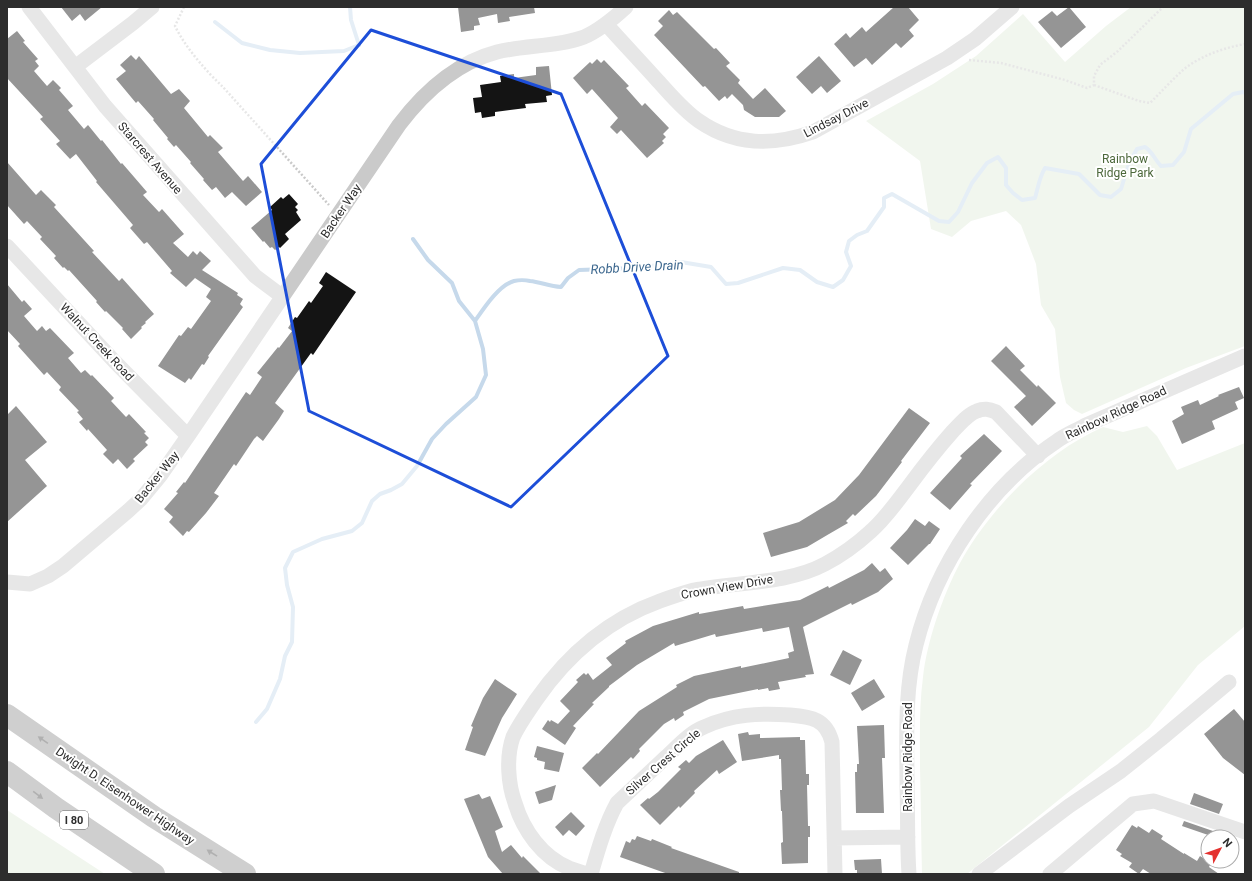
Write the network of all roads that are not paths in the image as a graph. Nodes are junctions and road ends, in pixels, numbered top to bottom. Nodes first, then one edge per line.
1 (30, 7) edge
2 (152, 7) edge
3 (626, 7) edge
4 (1012, 7) edge
5 (606, 24) junction
6 (75, 67) junction
7 (7, 246) edge
8 (283, 297) junction
9 (1245, 356) edge
10 (188, 436) junction
11 (1038, 456) junction
12 (7, 582) edge
13 (1229, 682) dead end
14 (7, 715) edge
15 (7, 772) edge
16 (1245, 832) edge
17 (908, 837) junction
18 (834, 838) junction
19 (154, 874) edge
20 (245, 874) edge
21 (587, 874) edge
22 (591, 874) edge
23 (835, 874) edge
24 (909, 874) edge
25 (979, 874) edge
26 (1050, 874) edge

1 - 6 street, Starcrest Avenue
2 - 6 street
3 - 5 street, Backer Way
4 - 5 street, Lindsay Drive
5 - 8 street, Backer Way
6 - 8 street, Starcrest Avenue
7 - 10 street, Walnut Creek Road
8 - 10 street, Backer Way
9 - 11 street, Rainbow Ridge Road
10 - 12 street, Backer Way
11 - 17 street, Rainbow Ridge Road
11 - 21 street, Crown View Drive
13 - 25 street
20 -> 14 highway, Dwight D. Eisenhower Highway
15 -> 19 highway, I 80
16 - 26 street
17 - 18 street
17 - 24 street, Rainbow Ridge Road
18 - 22 street, Silver Crest Circle
18 - 23 street, Silver Crest Circle

